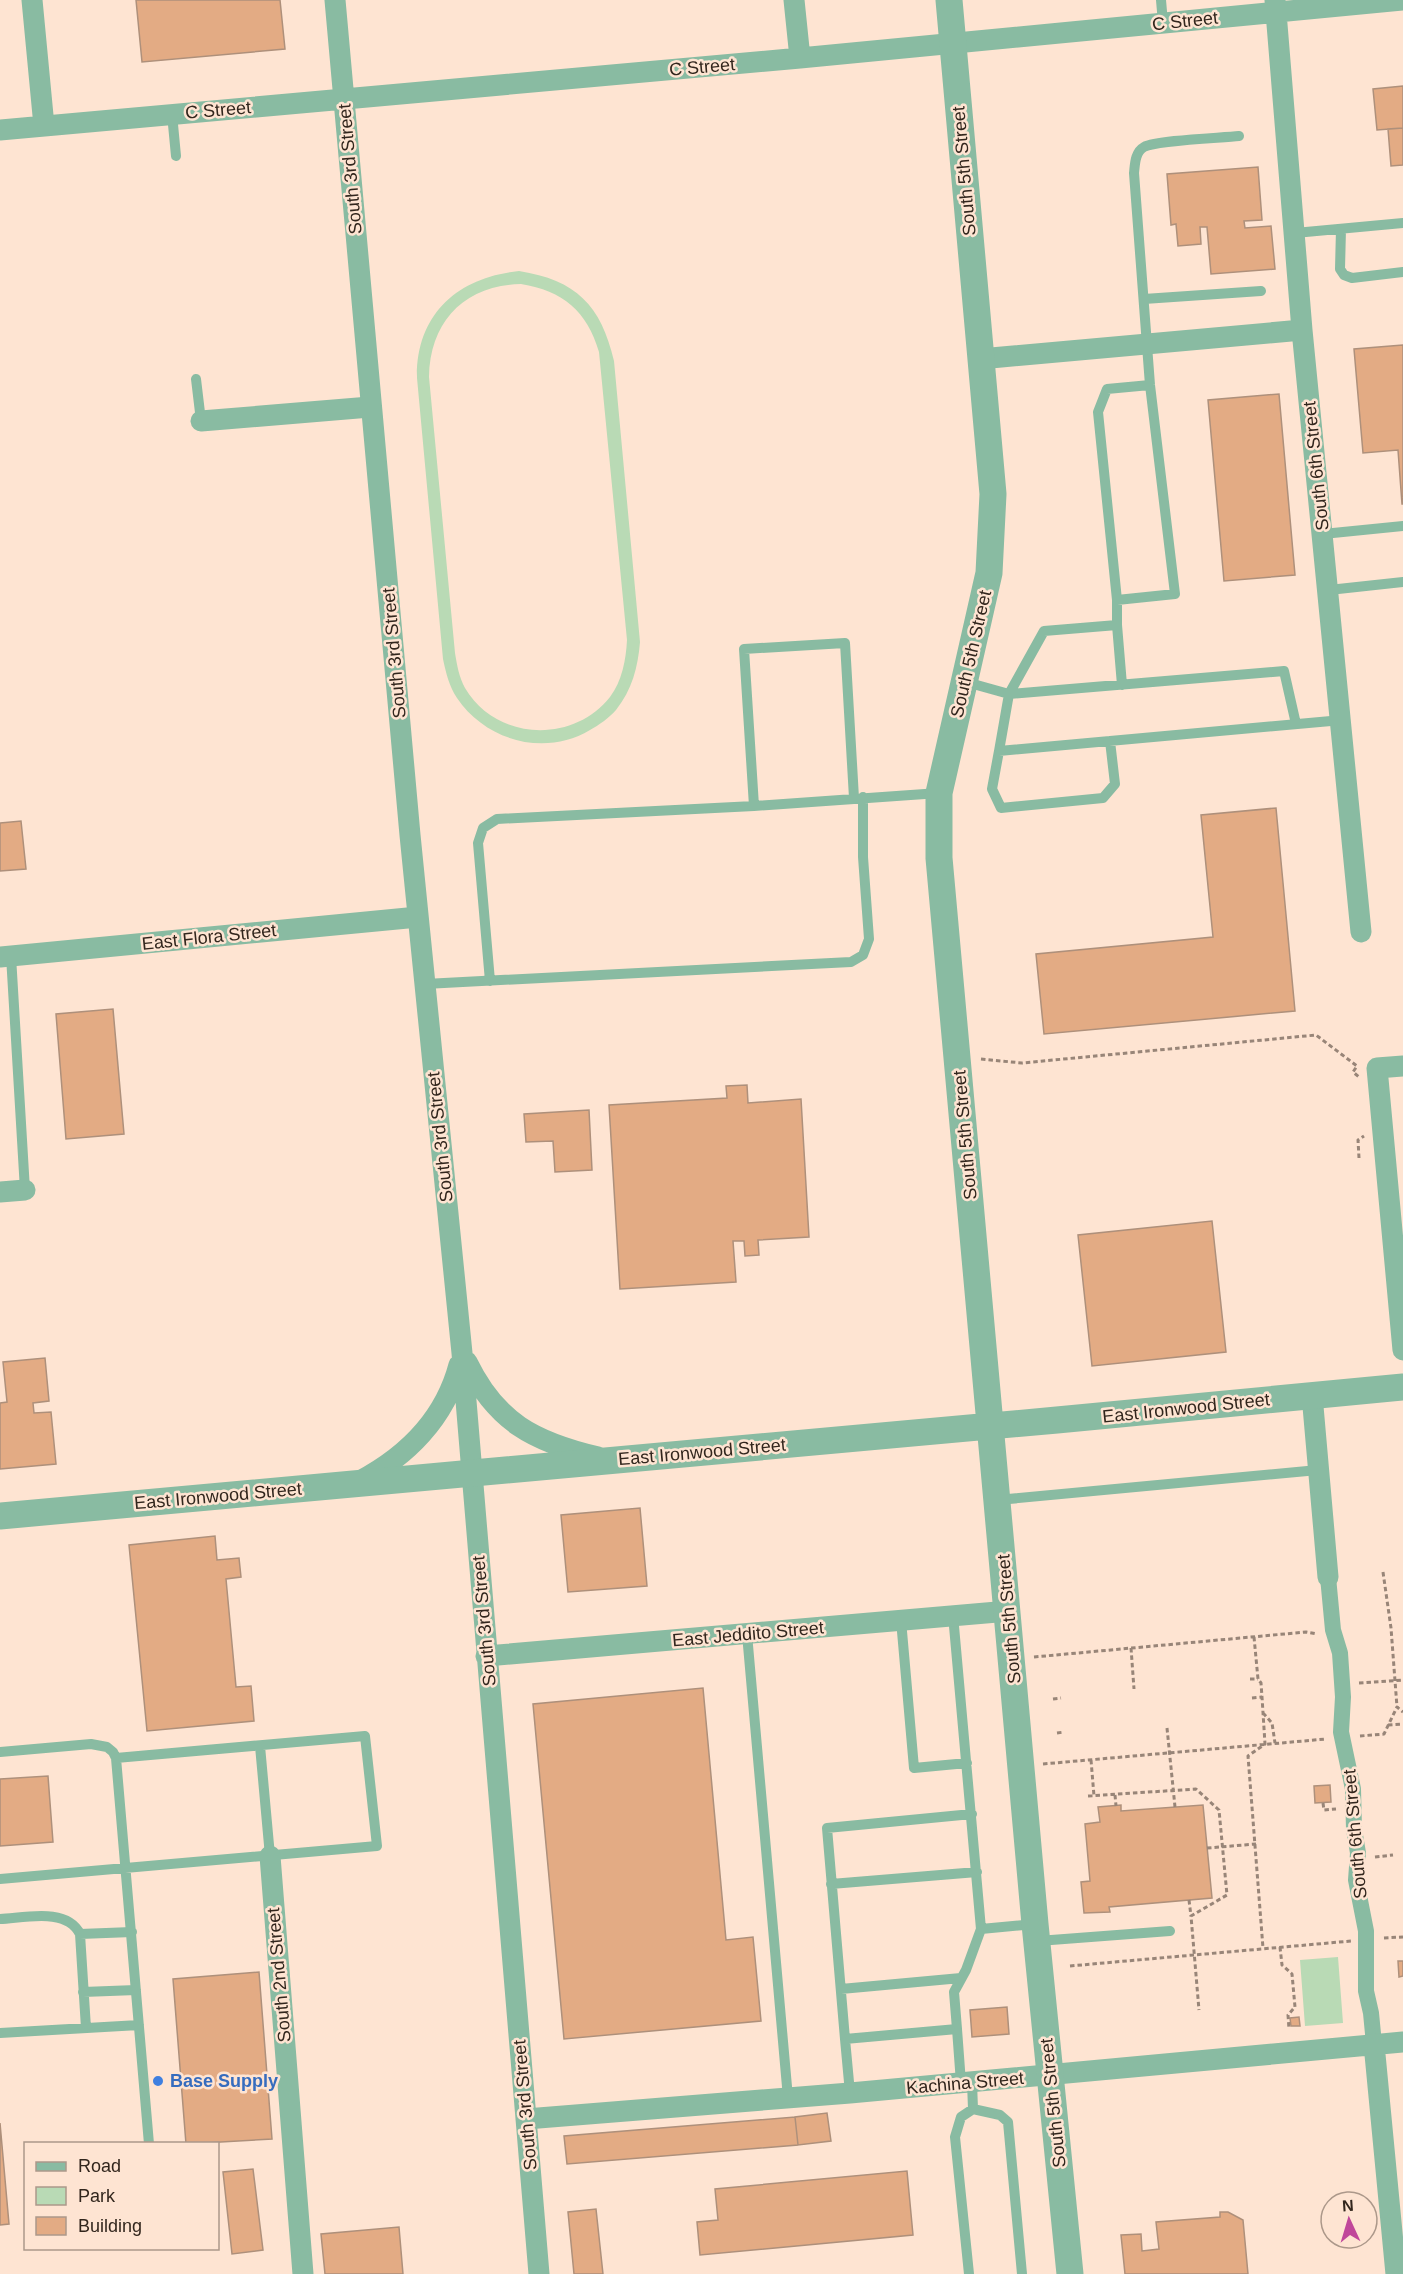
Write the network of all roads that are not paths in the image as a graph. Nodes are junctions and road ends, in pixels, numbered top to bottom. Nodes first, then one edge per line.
1 (32, 0) edge
2 (335, 0) edge
3 (794, 0) edge
4 (949, 0) edge
5 (1161, 0) edge
6 (1403, 0) edge
7 (1275, 6) edge
8 (1163, 23) junction
9 (953, 44) junction
10 (800, 58) junction
11 (344, 99) junction
12 (172, 114) junction
13 (44, 126) junction
14 (0, 130) edge
15 (1239, 136) dead end
16 (176, 156) dead end
17 (1403, 223) edge
18 (1341, 229) junction
19 (1295, 233) junction
20 (1403, 272) edge
21 (1261, 291) dead end
22 (1144, 299) junction
23 (1302, 330) junction
24 (1148, 344) junction
25 (980, 359) junction
26 (196, 379) dead end
27 (1150, 385) junction
28 (370, 407) junction
29 (201, 421) joint
30 (1403, 526) edge
31 (1323, 534) junction
32 (1403, 582) edge
33 (1329, 590) junction
34 (1117, 600) junction
35 (1117, 625) junction
36 (966, 682) junction
37 (1122, 685) junction
38 (1009, 694) junction
39 (1342, 720) junction
40 (1296, 724) junction
41 (1110, 741) junction
42 (999, 751) junction
43 (939, 793) junction
44 (859, 797) junction
45 (754, 806) junction
46 (418, 917) junction
47 (1361, 932) dead end
48 (6, 957) edge
49 (490, 981) junction
50 (425, 984) junction
51 (1403, 1066) edge
52 (26, 1190) joint
53 (0, 1192) edge
54 (1403, 1350) edge
55 (462, 1353) junction
56 (1403, 1387) edge
57 (1312, 1395) junction
58 (991, 1426) junction
59 (611, 1460) junction
60 (1318, 1470) junction
61 (471, 1473) junction
62 (354, 1484) junction
63 (998, 1500) junction
64 (0, 1516) edge
65 (1328, 1577) joint
66 (1009, 1611) junction
67 (953, 1615) junction
68 (901, 1620) junction
69 (747, 1634) junction
70 (486, 1656) junction
71 (260, 1746) junction
72 (0, 1752) edge
73 (116, 1758) junction
74 (967, 1763) junction
75 (972, 1814) junction
76 (270, 1856) junction
77 (126, 1868) junction
78 (977, 1872) junction
79 (0, 1879) edge
80 (831, 1884) junction
81 (0, 1919) edge
82 (981, 1929) junction
83 (1170, 1931) dead end
84 (132, 1932) junction
85 (1036, 1933) junction
86 (80, 1934) junction
87 (961, 1978) junction
88 (841, 1989) junction
89 (136, 1990) junction
90 (83, 1992) junction
91 (139, 2025) junction
92 (86, 2028) junction
93 (957, 2029) junction
94 (0, 2033) edge
95 (845, 2038) junction
96 (1403, 2042) edge
97 (1374, 2044) junction
98 (1050, 2075) junction
99 (967, 2082) junction
100 (850, 2093) junction
101 (788, 2098) junction
102 (973, 2109) junction
103 (526, 2119) junction
104 (149, 2142) edge
105 (303, 2274) edge
106 (539, 2274) edge
107 (969, 2274) edge
108 (1022, 2274) edge
109 (1071, 2274) edge
110 (1396, 2274) edge

1 - 13 street
2 - 11 street, South 3rd Street
3 - 10 street
4 - 9 street, South 5th Street
5 - 8 lane
6 - 7 street, C Street
7 - 8 street, C Street
7 - 19 street, South 6th Street
8 - 9 street, C Street
9 - 10 street, C Street
9 - 25 street, South 5th Street
10 - 11 street, C Street
11 - 12 street, C Street
11 - 28 street, South 3rd Street
12 - 13 street, C Street
12 - 16 lane
13 - 14 street, C Street
15 - 22 lane
17 - 18 lane
18 - 19 lane
18 - 20 lane
19 - 23 street, South 6th Street
21 - 22 lane
22 - 24 lane
23 - 24 street
23 - 31 street, South 6th Street
24 - 25 street
24 - 27 lane
25 - 36 street, South 5th Street
26 - 29 lane
27 - 34 lane
27 - 34 lane
28 - 29 street
28 - 46 street, South 3rd Street
30 - 31 lane
31 - 33 street, South 6th Street
32 - 33 lane
33 - 39 street, South 6th Street
34 - 35 lane
35 - 37 lane
35 - 38 lane
36 - 38 lane
36 - 43 street, South 5th Street
37 - 38 lane
37 - 40 lane
38 - 42 lane
39 - 40 lane
39 - 47 street, South 6th Street
40 - 41 lane
41 - 42 lane
41 - 42 lane
43 - 44 lane
43 - 58 street, South 5th Street
44 - 45 lane
44 - 45 lane
44 - 49 lane
45 - 49 lane
46 - 48 street, East Flora Street
46 - 50 street, South 3rd Street
48 - 52 lane
49 - 50 lane
50 - 55 street, South 3rd Street
51 - 54 street
52 - 53 street
55 - 59 street
55 - 61 street, South 3rd Street
55 - 62 street
56 - 57 street, East Ironwood Street
57 - 58 street, East Ironwood Street
57 - 60 street, South 6th Street
58 - 59 street, East Ironwood Street
58 - 63 street, South 5th Street
59 - 61 street, East Ironwood Street
60 - 63 lane
60 - 65 street, South 6th Street
61 - 62 street, East Ironwood Street
61 - 70 street, South 3rd Street
62 - 64 street, East Ironwood Street
63 - 66 street, South 5th Street
65 - 97 street, South 6th Street
66 - 67 street, East Jeddito Street
66 - 85 street, South 5th Street
67 - 68 street, East Jeddito Street
67 - 74 lane
68 - 69 street, East Jeddito Street
68 - 74 lane
69 - 70 street, East Jeddito Street
69 - 101 lane
70 - 103 street, South 3rd Street
71 - 73 lane
71 - 76 lane
71 - 76 lane
72 - 73 lane
73 - 77 lane
74 - 75 lane
75 - 78 lane
75 - 80 lane
76 - 77 lane
76 - 105 street, South 2nd Street
77 - 79 lane
77 - 84 lane
78 - 80 lane
78 - 82 lane
80 - 88 lane
81 - 86 lane
82 - 85 lane
82 - 87 lane
83 - 85 lane
84 - 86 lane
84 - 89 lane
85 - 98 street, South 5th Street
86 - 90 lane
87 - 88 lane
87 - 93 lane
88 - 95 lane
89 - 90 lane
89 - 91 lane
90 - 92 lane
91 - 92 lane
91 - 104 lane
92 - 94 lane
93 - 95 lane
93 - 99 lane
95 - 100 lane
96 - 97 street, Kachina Street
97 - 98 street, Kachina Street
97 - 110 street, South 6th Street
98 - 99 street, Kachina Street
98 - 109 street, South 5th Street
99 - 100 street, Kachina Street
99 - 102 lane
100 - 101 street, Kachina Street
101 - 103 street, Kachina Street
102 - 107 lane
102 - 108 lane
103 - 106 street, South 3rd Street

